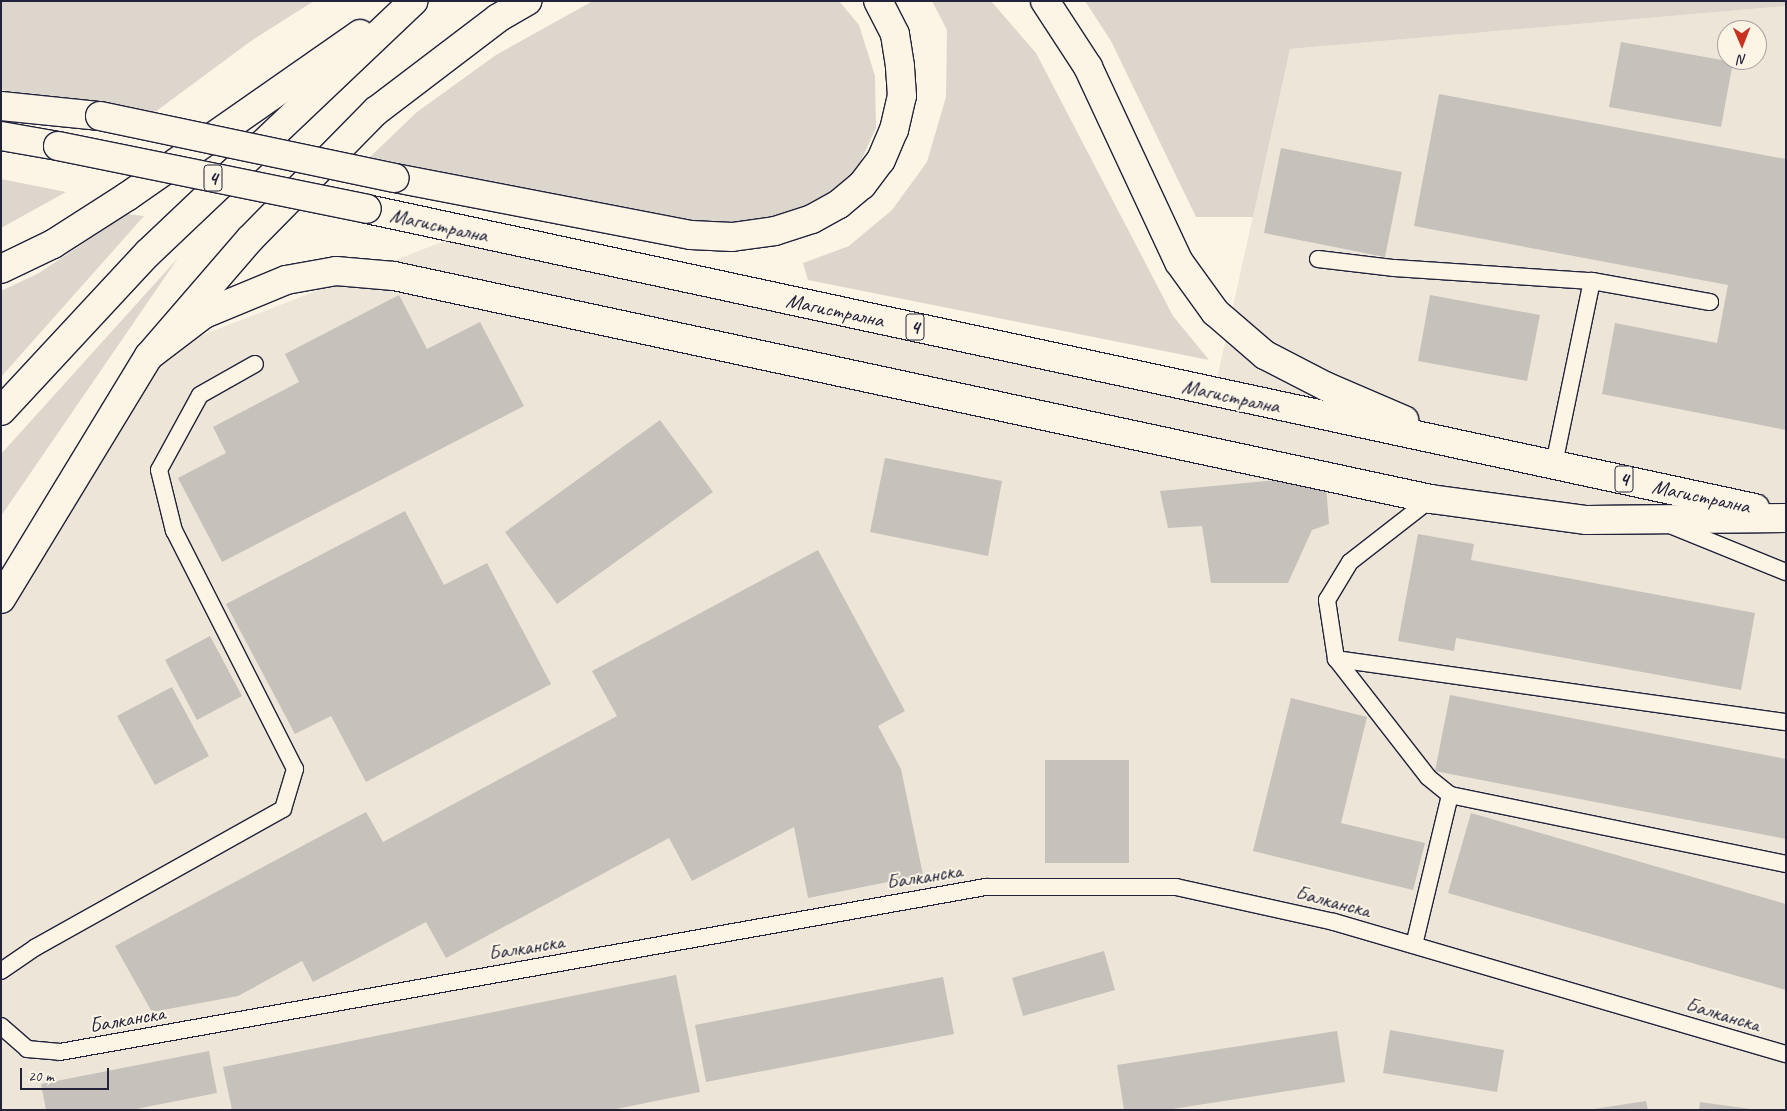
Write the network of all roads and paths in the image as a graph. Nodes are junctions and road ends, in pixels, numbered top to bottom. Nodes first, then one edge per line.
1 (409, 1) edge
2 (414, 1) edge
3 (528, 1) edge
4 (878, 1) edge
5 (1045, 1) edge
6 (1, 106) edge
7 (1, 136) edge
8 (1318, 259) dead end
9 (1, 269) edge
10 (1592, 281) junction
11 (1710, 302) dead end
12 (149, 356) junction
13 (255, 364) dead end
14 (1, 411) edge
15 (1463, 445) junction
16 (1554, 464) junction
17 (1431, 499) junction
18 (1786, 516) edge
19 (1659, 520) junction
20 (1786, 572) edge
21 (5, 596) edge
22 (1336, 659) junction
23 (1786, 722) edge
24 (1450, 795) junction
25 (1786, 864) edge
26 (1414, 945) junction
27 (1, 971) edge
28 (1, 1026) edge
29 (1786, 1054) edge

1 - 9 main road
2 - 14 main road
3 - 12 main road
4 - 6 main road, bridge
5 - 15 main road
7 - 15 main road, Магистрална / 4, bridge
8 - 10 lane
10 - 11 lane
10 - 16 lane
12 - 17 main road
12 - 21 main road
13 - 27 lane
15 - 16 main road, Магистрална / 4
16 - 18 main road, Магистрална / 4
17 - 19 main road
17 - 22 lane
18 - 19 main road
19 - 20 lane
22 - 23 lane
22 - 24 lane
24 - 25 lane
24 - 26 lane
26 - 28 lane, Балканска
26 - 29 lane, Балканска

